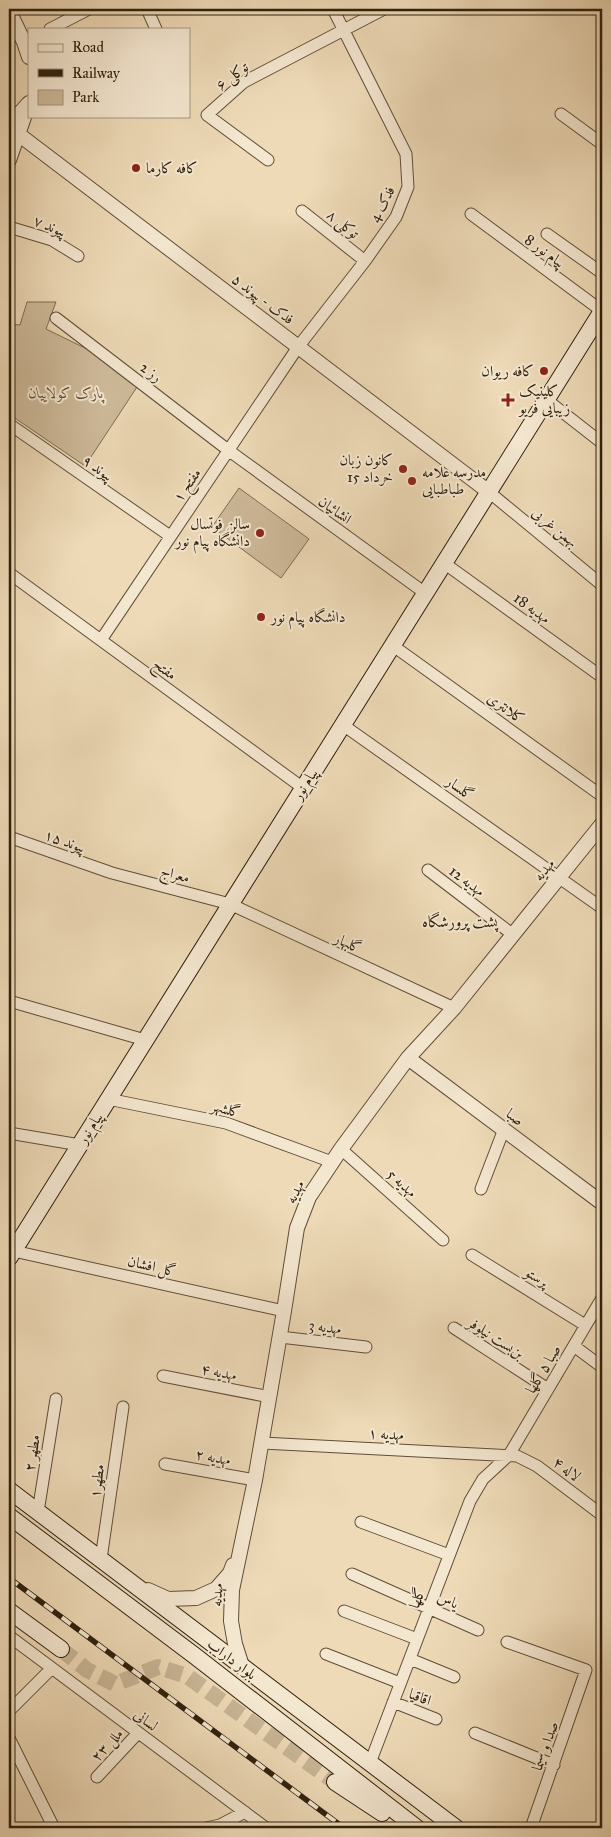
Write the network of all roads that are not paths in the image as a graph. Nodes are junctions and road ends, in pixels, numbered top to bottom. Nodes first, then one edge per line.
1 (89, 9) edge
2 (147, 9) edge
3 (333, 9) edge
4 (384, 9) edge
5 (9, 11) edge
6 (52, 28) edge
7 (156, 28) edge
8 (344, 31) junction
9 (26, 41) edge
10 (28, 104) edge
11 (28, 105) edge
12 (561, 114) dead end
13 (9, 117) edge
14 (13, 130) edge
15 (602, 144) edge
16 (45, 154) junction
17 (9, 158) edge
18 (268, 160) dead end
19 (302, 211) dead end
20 (471, 214) dead end
21 (9, 227) edge
22 (548, 234) dead end
23 (78, 256) dead end
24 (365, 261) junction
25 (602, 273) edge
26 (56, 318) dead end
27 (601, 318) edge
28 (298, 347) junction
29 (547, 400) junction
30 (9, 424) edge
31 (602, 443) edge
32 (228, 450) junction
33 (489, 492) junction
34 (170, 536) junction
35 (444, 564) junction
36 (9, 573) edge
37 (602, 585) edge
38 (425, 594) junction
39 (101, 640) junction
40 (392, 646) junction
41 (602, 677) edge
42 (343, 725) junction
43 (303, 788) junction
44 (602, 796) edge
45 (602, 824) edge
46 (9, 837) edge
47 (428, 870) dead end
48 (112, 873) joint
49 (559, 877) junction
50 (230, 904) junction
51 (602, 908) edge
52 (512, 934) junction
53 (9, 1001) edge
54 (454, 1008) junction
55 (145, 1040) junction
56 (408, 1058) junction
57 (108, 1099) junction
58 (504, 1129) junction
59 (9, 1132) edge
60 (80, 1145) junction
61 (341, 1149) junction
62 (332, 1162) junction
63 (481, 1190) dead end
64 (602, 1203) edge
65 (443, 1240) dead end
66 (10, 1253) edge
67 (472, 1255) dead end
68 (602, 1298) edge
69 (284, 1312) junction
70 (585, 1325) junction
71 (454, 1328) dead end
72 (280, 1337) junction
73 (574, 1346) junction
74 (366, 1347) dead end
75 (602, 1367) edge
76 (163, 1376) dead end
77 (548, 1389) junction
78 (270, 1397) junction
79 (56, 1399) dead end
80 (123, 1407) dead end
81 (262, 1443) junction
82 (509, 1455) junction
83 (165, 1464) dead end
84 (256, 1480) junction
85 (9, 1490) edge
86 (38, 1512) junction
87 (602, 1515) edge
88 (9, 1516) edge
89 (362, 1522) dead end
90 (238, 1553) junction
91 (449, 1555) junction
92 (101, 1559) junction
93 (352, 1574) dead end
94 (132, 1582) junction
95 (429, 1608) junction
96 (9, 1611) edge
97 (344, 1611) dead end
98 (478, 1630) dead end
99 (9, 1636) edge
100 (417, 1639) junction
101 (507, 1642) dead end
102 (61, 1649) tunnel mouth
103 (326, 1654) dead end
104 (410, 1659) junction
105 (242, 1666) junction
106 (52, 1668) junction
107 (454, 1677) dead end
108 (400, 1683) junction
109 (393, 1702) junction
110 (9, 1710) edge
111 (436, 1719) dead end
112 (138, 1733) junction
113 (476, 1733) dead end
114 (9, 1738) edge
115 (370, 1763) junction
116 (554, 1765) junction
117 (97, 1777) dead end
118 (335, 1782) tunnel mouth
119 (245, 1812) junction
120 (54, 1828) edge
121 (206, 1828) edge
122 (266, 1828) edge
123 (408, 1828) edge
124 (417, 1828) edge
125 (456, 1828) edge
126 (531, 1828) edge

1 - 6 street
2 - 7 street
3 - 8 street, فدک 4
4 - 8 street
5 - 9 street
8 - 18 street, توکلی ۶
8 - 24 street, فدک 4
10 - 13 street
11 - 14 street
12 - 15 street
14 - 16 street, فدک - پیوند ۵
14 - 17 street
16 - 17 street
16 - 28 street, فدک - پیوند ۵
19 - 24 street, توکلی ۸
20 - 27 street, پیام نور 8
21 - 23 street, پیوند ۷
22 - 25 street
24 - 28 street, فدک 4
26 - 32 street, رز 2
27 - 29 main road, پیام نور
28 - 32 street, مفتح ۱
28 - 33 street, فدک - پیوند ۵
29 - 31 street
29 - 33 main road, پیام نور
30 - 34 street, پیوند ۹
32 - 34 street, مفتح ۱
32 - 38 street, انشائیان
33 - 35 main road, پیام نور
33 - 37 street, بهمن غربی
34 - 39 street, مفتح ۱
35 - 38 main road, پیام نور
35 - 41 street, مهدیه 18
36 - 39 street, مفتح
38 - 40 main road, پیام نور
39 - 43 street, مفتح
40 - 42 main road, پیام نور
40 - 44 street, کلانتری
42 - 43 main road, پیام نور
42 - 49 street, گلسار
43 - 50 main road, پیام نور
45 - 49 street, مهدیه
46 - 48 street, پیوند ۱۵
47 - 52 street, مهدیه 12
48 - 50 street, معراج
49 - 51 street, گلسار
49 - 52 street, مهدیه
50 - 54 street, گلبهار
50 - 55 main road, پیام نور
52 - 54 street, مهدیه
53 - 55 street
54 - 56 street, مهدیه
55 - 57 main road, پیام نور
56 - 58 street, صبا
56 - 61 street, مهدیه
57 - 60 main road, پیام نور
57 - 62 street, گلشهر
58 - 63 street
58 - 64 street, صبا
59 - 60 street
60 - 66 main road, پیام نور
61 - 62 street, مهدیه
61 - 65 street, مهدیه 5
62 - 69 street, مهدیه
66 - 69 street, گل افشان
67 - 70 street, پرستو
68 - 70 street, صبا ۵ گلها
69 - 72 street, مهدیه
70 - 73 street, صبا ۵ گلها
71 - 77 street, بن‌بست نیلوفر
72 - 74 street, مهدیه 3
72 - 78 street, مهدیه
73 - 75 street
73 - 77 street, صبا ۵ گلها
76 - 78 street, مهدیه ۴
77 - 82 street, صبا ۵ گلها
78 - 81 street, مهدیه
79 - 86 street, مطهر ۲
80 - 92 street, مطهر۱
81 - 82 street, مهدیه ۱
81 - 84 street, مهدیه
82 - 87 street, لاله ۴
82 - 91 street, گلها
83 - 84 street, مهدیه ۲
84 - 90 street, مهدیه
85 - 86 main road, بلوار داراب
86 - 92 main road, بلوار داراب
88 - 124 main road, بلوار داراب
89 - 91 street
90 - 94 street
90 - 105 street, مهدیه
91 - 95 street, گلها
92 - 94 main road, بلوار داراب
93 - 95 street, یاس
94 - 105 main road, بلوار داراب
95 - 98 street, یاس
95 - 100 street, گلها
96 - 102 main road
97 - 100 street
99 - 106 street, لسانی
100 - 104 street, گلها
101 - 116 street, صدا و سیما
103 - 108 street
104 - 107 street
104 - 108 street, گلها
105 - 115 main road, بلوار داراب
106 - 110 street
106 - 112 street, لسانی
108 - 109 street, گلها
109 - 111 street, اقاقیا
109 - 115 street, گلها
112 - 117 street, ملل ۲۳
112 - 119 street, لسانی
113 - 116 street
114 - 120 street
115 - 125 main road, بلوار داراب
116 - 126 street, صدا و سیما
118 - 123 main road
119 - 121 street
119 - 122 street, لسانی

